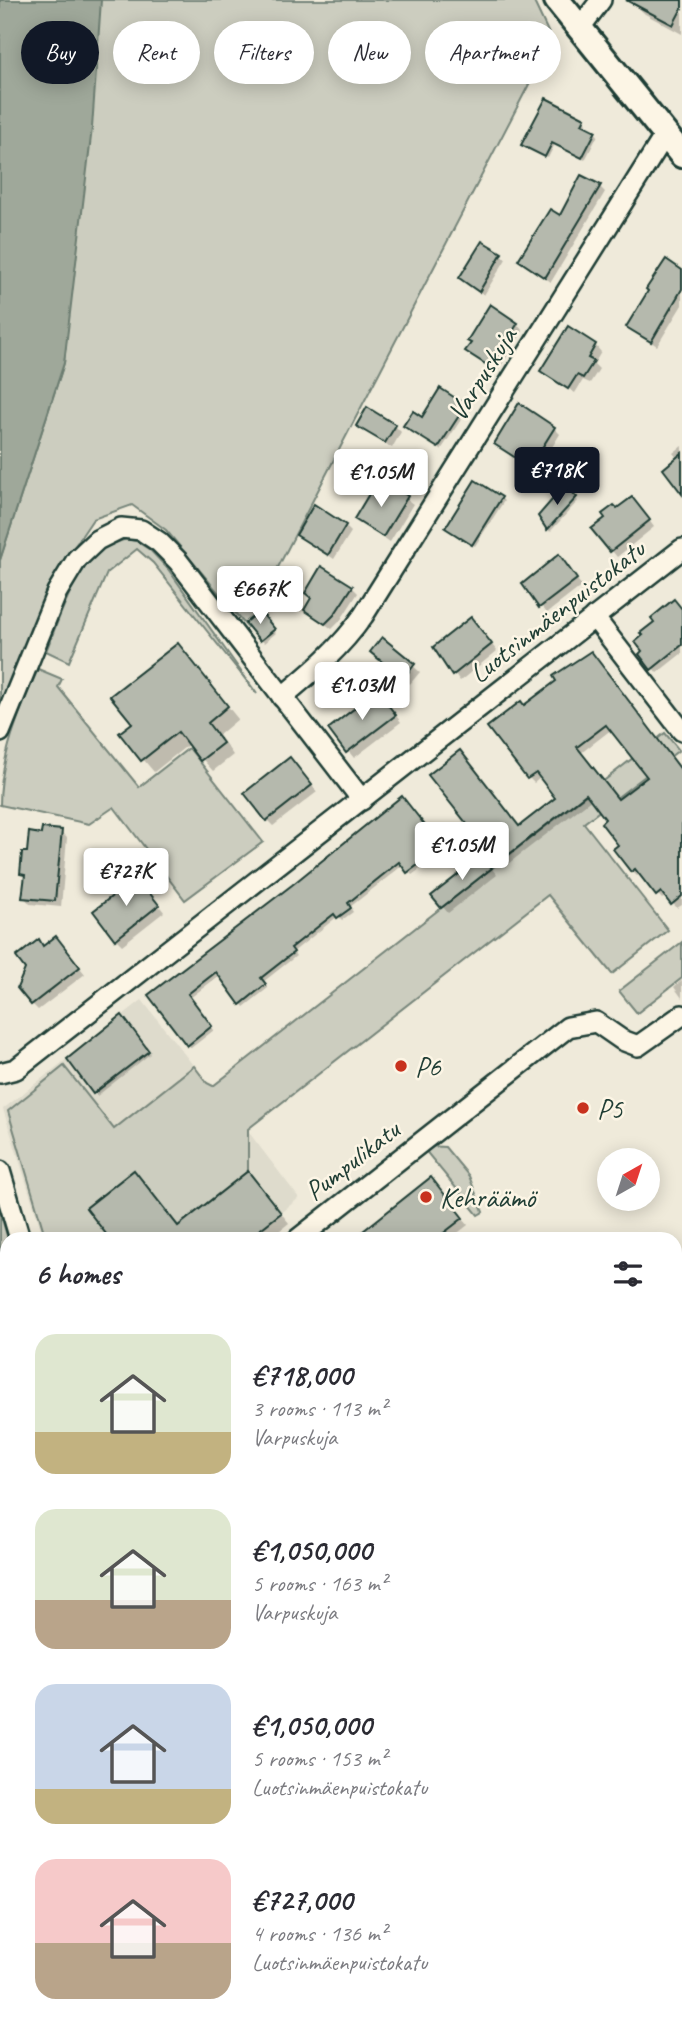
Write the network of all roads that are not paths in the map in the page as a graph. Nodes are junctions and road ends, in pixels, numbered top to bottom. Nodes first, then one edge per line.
1 (558, 0) edge
2 (601, 0) edge
3 (579, 29) junction
4 (665, 135) junction
5 (682, 155) edge
6 (682, 549) edge
7 (594, 617) junction
8 (282, 697) junction
9 (682, 731) edge
10 (0, 732) edge
11 (362, 800) junction
12 (682, 1015) edge
13 (0, 1073) edge
14 (0, 1171) edge
15 (18, 1232) edge
16 (307, 1232) edge

1 - 3 street
2 - 3 street
3 - 4 street
4 - 5 street
4 - 8 street, Varpuskuja
6 - 7 street, Luotsinmäenpuistokatu
7 - 9 street
7 - 11 street, Luotsinmäenpuistokatu
8 - 10 street
8 - 11 street
11 - 13 street, Luotsinmäenpuistokatu
12 - 16 street, Pumpulikatu
14 - 15 street

